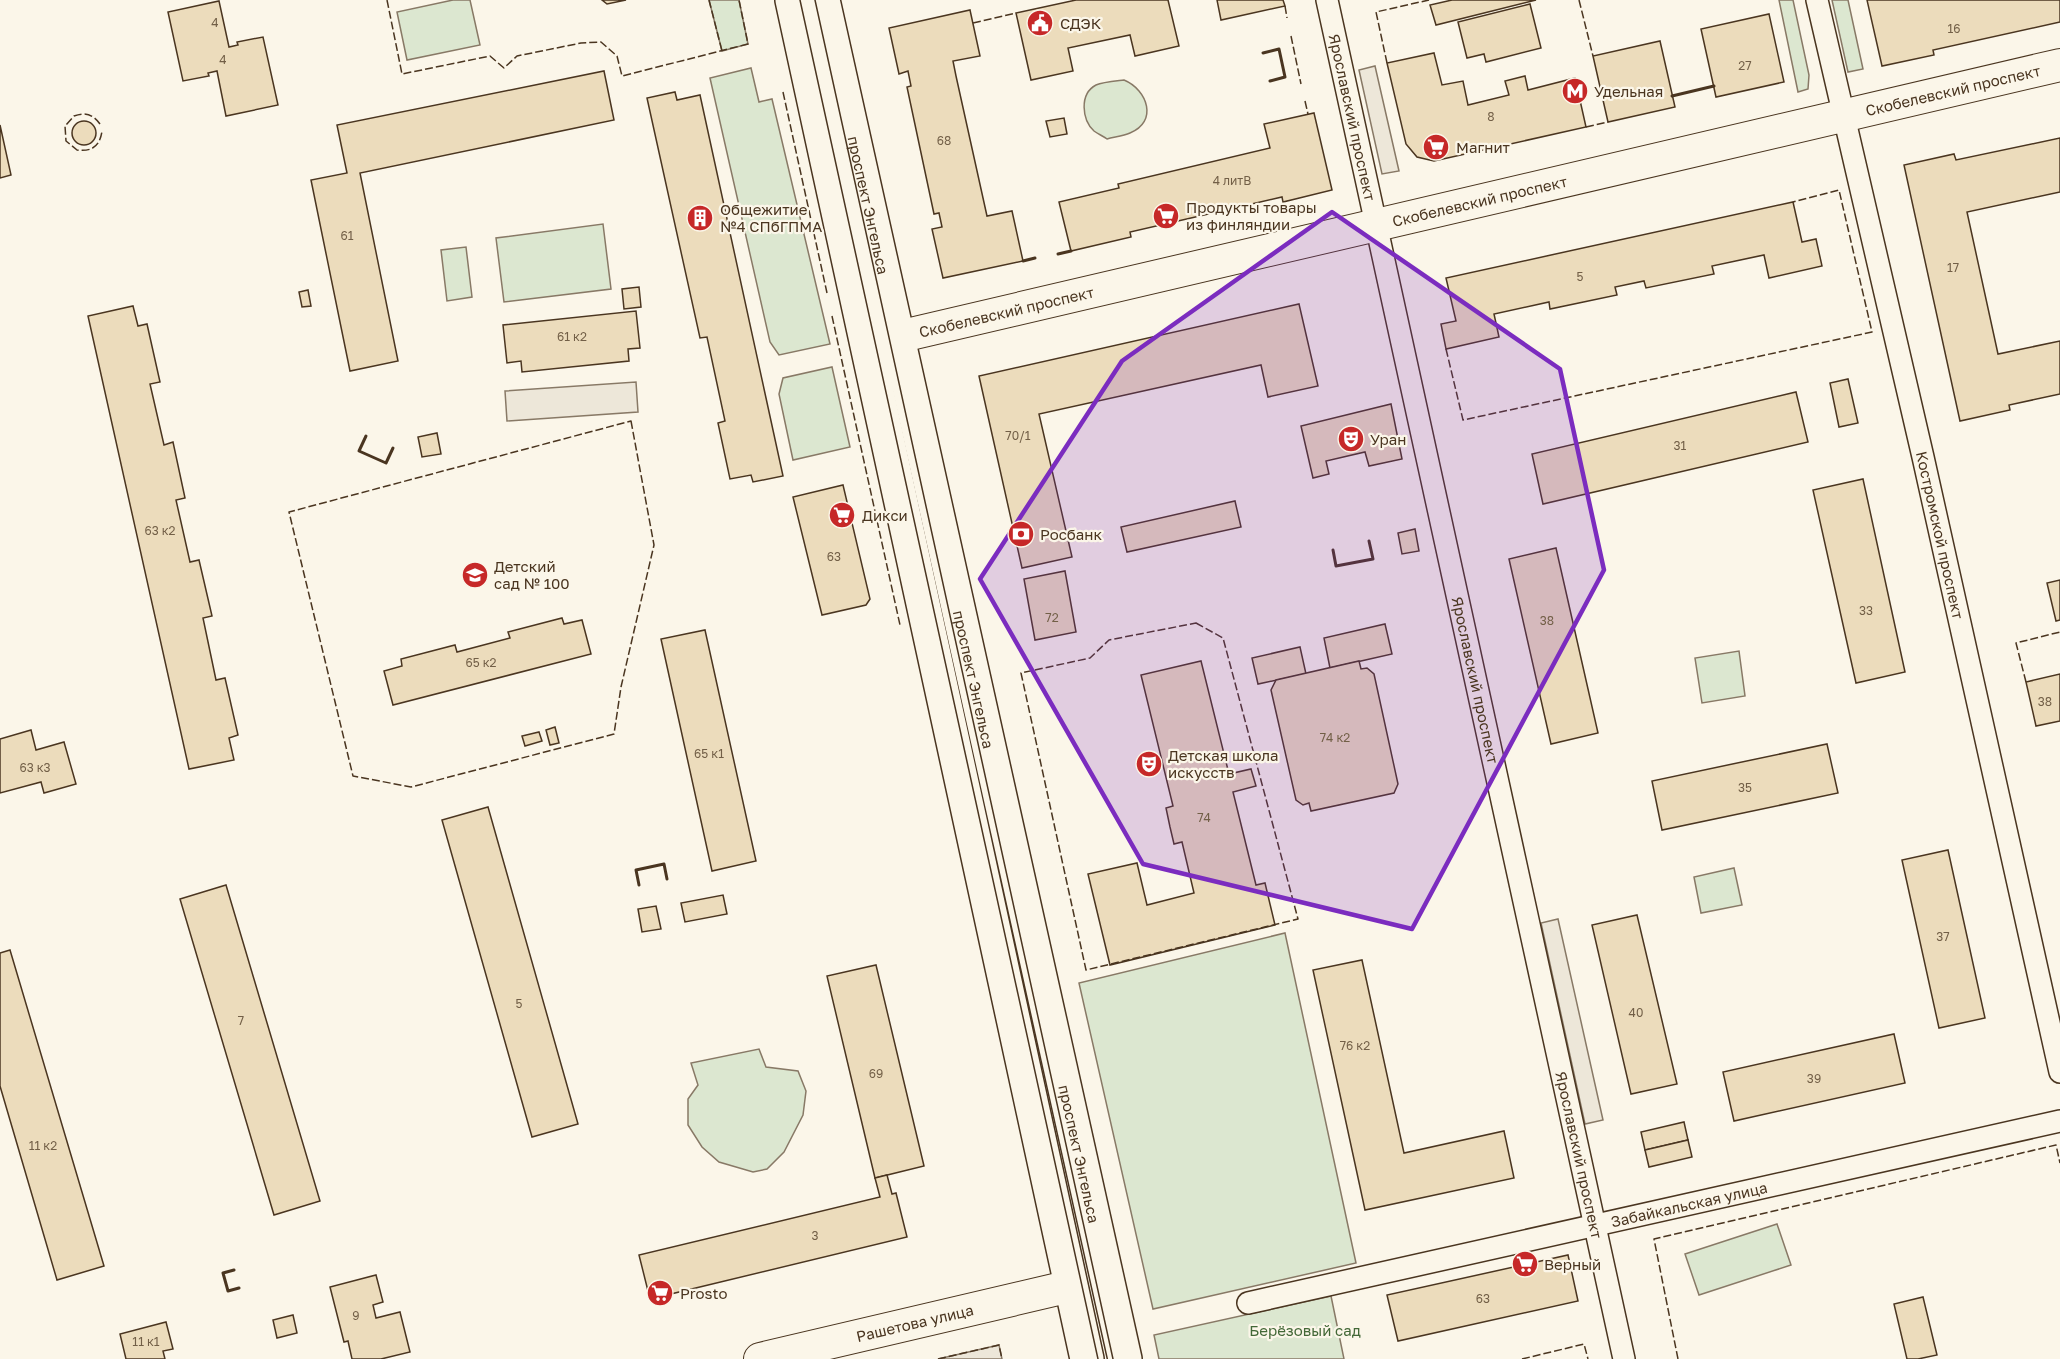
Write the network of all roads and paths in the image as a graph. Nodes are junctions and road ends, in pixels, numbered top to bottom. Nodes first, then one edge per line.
1 (792, 0) edge
2 (1327, 0) edge
3 (1817, 0) edge
4 (828, 1) edge
5 (2060, 65) edge
6 (1843, 115) junction
7 (1376, 224) junction
8 (898, 337) junction
9 (867, 344) junction
10 (2060, 1072) edge
11 (2060, 1121) edge
12 (1594, 1225) junction
13 (1107, 1278) junction
14 (1071, 1286) junction
15 (1248, 1303) dead end
16 (760, 1359) edge
17 (1087, 1359) edge
18 (1125, 1359) edge
19 (1624, 1359) edge

1 - 9 main road, проспект Энгельса
2 - 7 street, Ярославский проспект
3 - 6 street, Костромской проспект
4 - 8 main road, проспект Энгельса
5 - 6 street, Скобелевский проспект
6 - 7 street, Скобелевский проспект
6 - 10 street, Костромской проспект
7 - 8 street, Скобелевский проспект
7 - 12 street, Ярославский проспект
8 - 9 street, Скобелевский проспект
8 - 13 main road, проспект Энгельса
9 - 14 main road, проспект Энгельса
11 - 12 street, Забайкальская улица
12 - 15 street, Забайкальская улица
12 - 19 street, Ярославский проспект
13 - 14 main road
13 - 18 main road, проспект Энгельса
14 - 16 street, Рашетова улица
14 - 17 main road, проспект Энгельса

